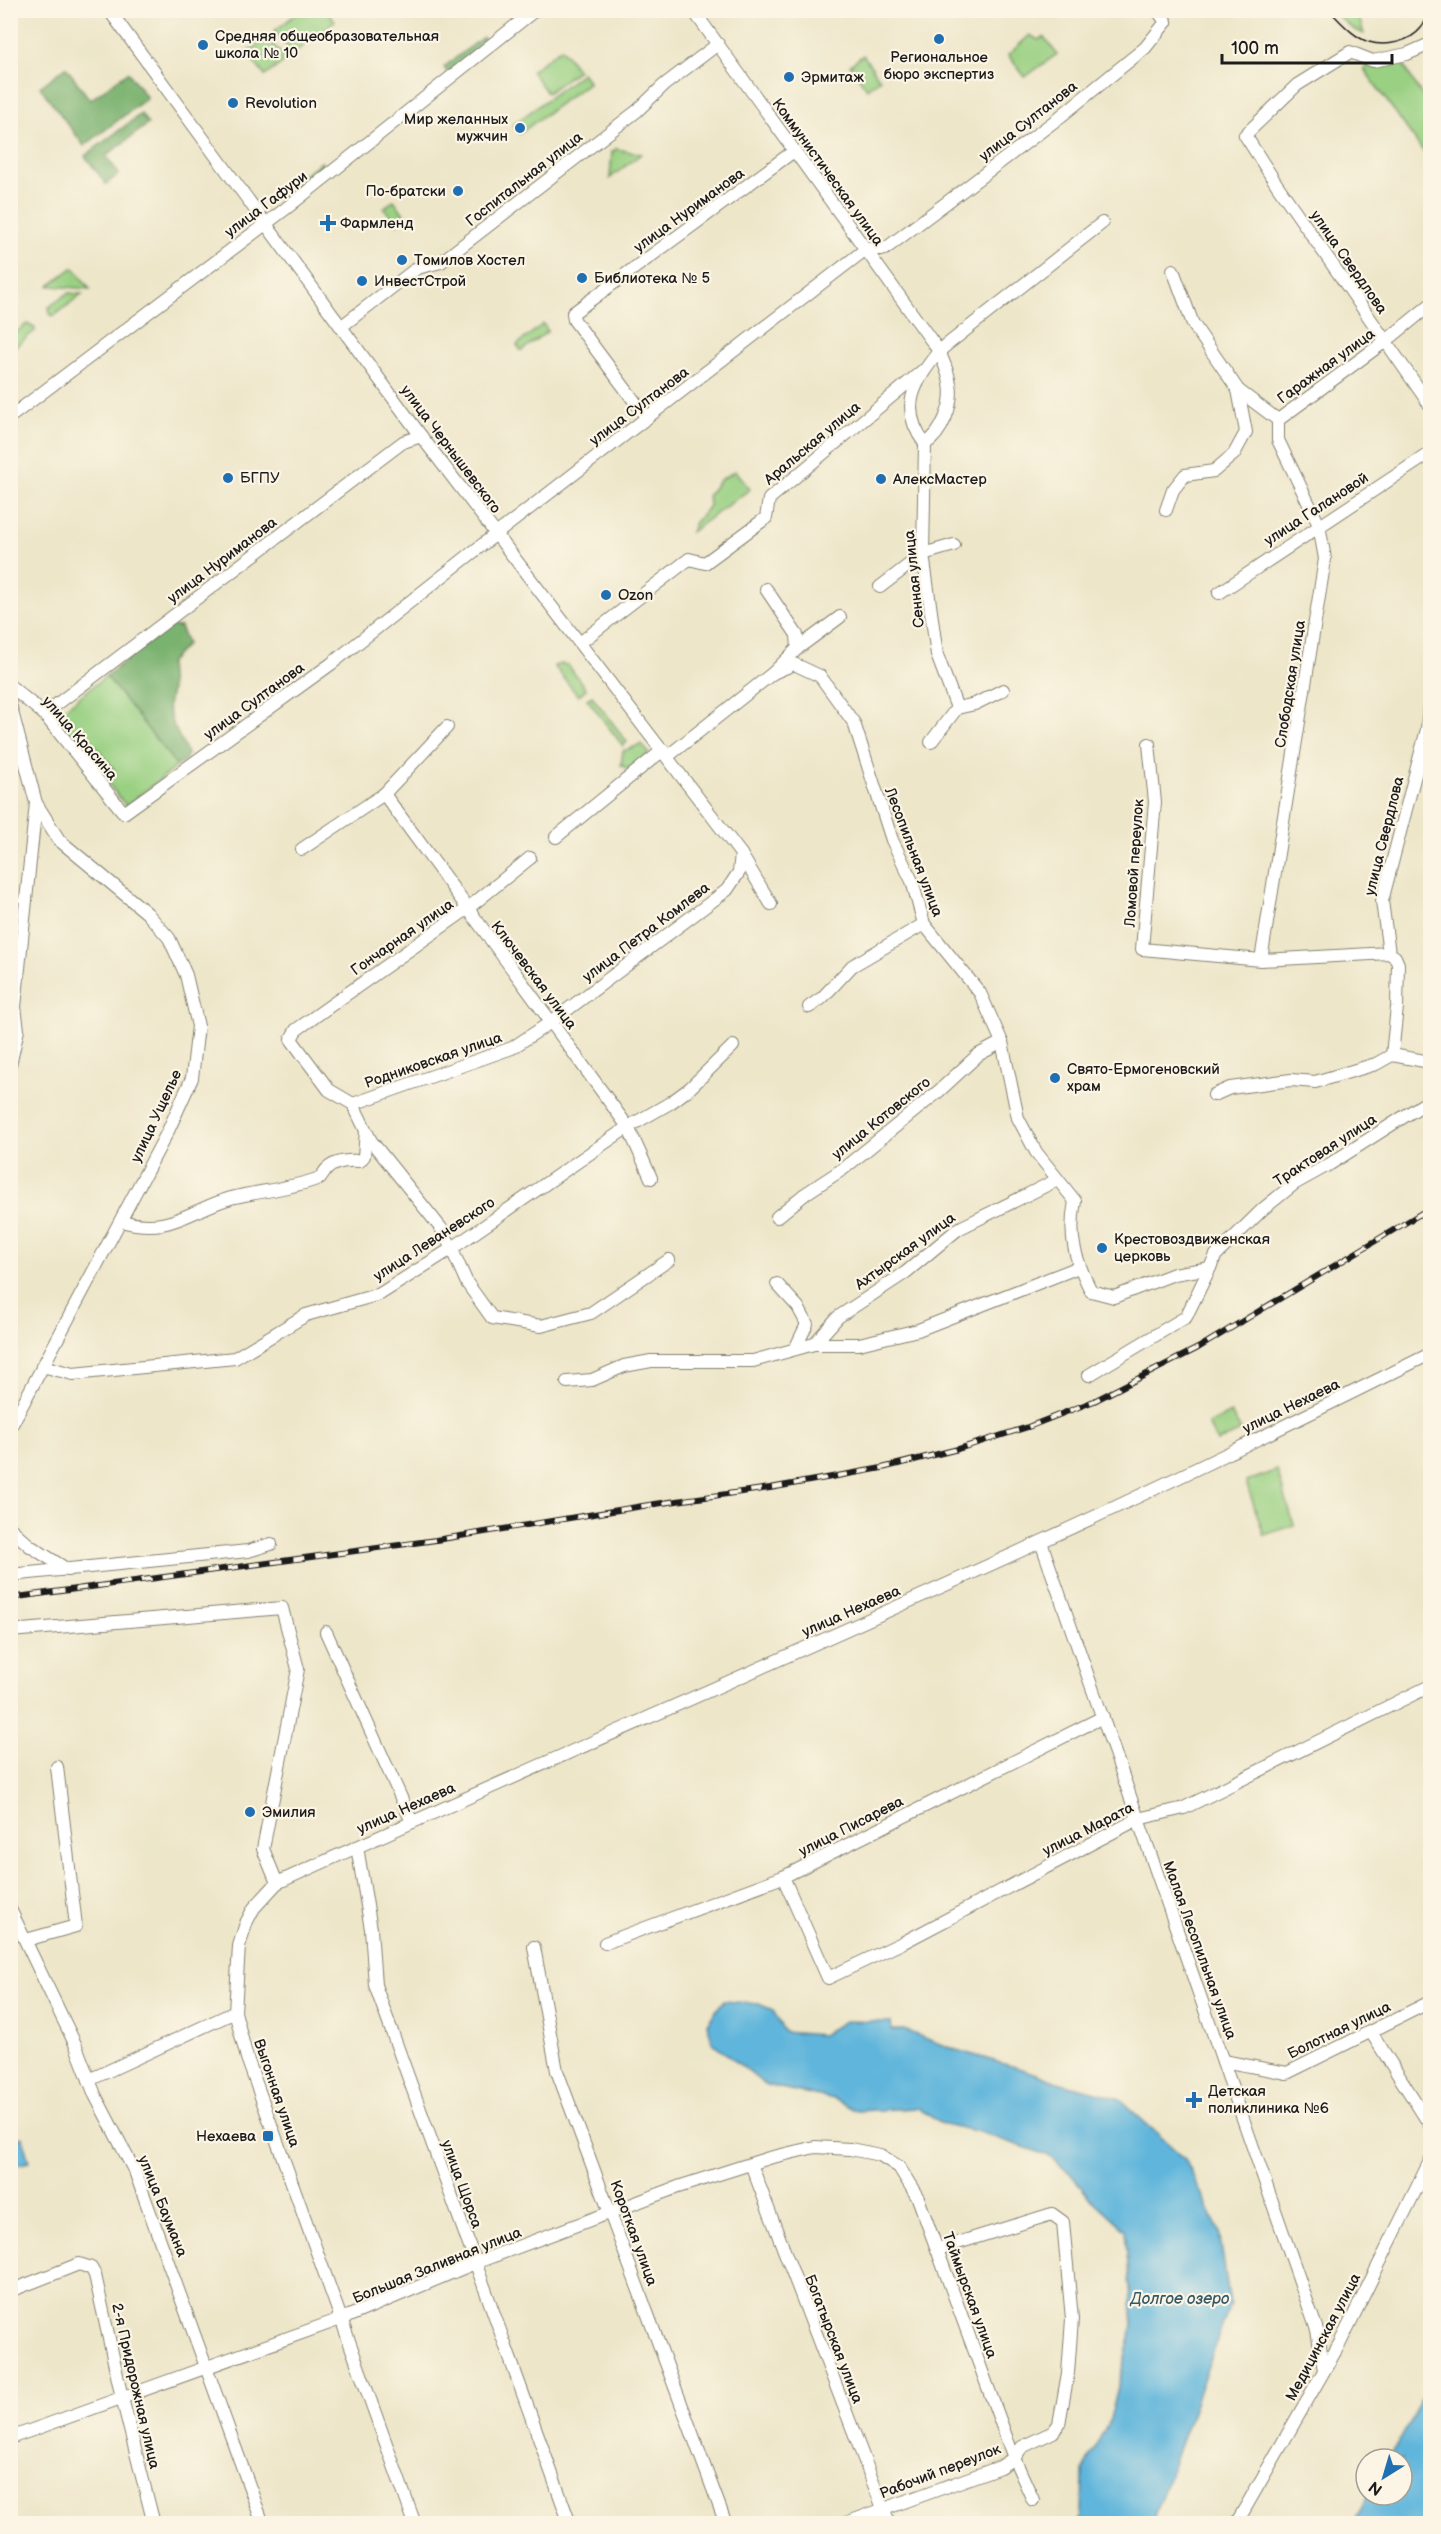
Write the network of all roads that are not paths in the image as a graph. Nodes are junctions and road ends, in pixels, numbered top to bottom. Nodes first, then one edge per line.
1 (109, 10) edge
2 (535, 10) edge
3 (693, 10) edge
4 (1157, 10) edge
5 (718, 44) junction
6 (1431, 44) edge
7 (794, 151) junction
8 (1102, 222) dead end
9 (266, 223) junction
10 (866, 249) junction
11 (1173, 270) dead end
12 (1431, 305) edge
13 (342, 326) junction
14 (1385, 342) junction
15 (939, 351) junction
16 (927, 366) junction
17 (1238, 390) junction
18 (1431, 405) edge
19 (10, 417) edge
20 (647, 418) junction
21 (1278, 420) junction
22 (422, 436) junction
23 (926, 444) junction
24 (1431, 453) edge
25 (1166, 510) dead end
26 (1319, 525) junction
27 (496, 534) junction
28 (954, 545) dead end
29 (923, 554) junction
30 (880, 587) dead end
31 (766, 589) dead end
32 (1219, 592) dead end
33 (840, 617) dead end
34 (580, 642) junction
35 (798, 648) junction
36 (773, 673) junction
37 (10, 686) edge
38 (1003, 690) dead end
39 (1431, 693) edge
40 (10, 704) edge
41 (957, 708) junction
42 (44, 714) junction
43 (447, 727) dead end
44 (931, 742) dead end
45 (1149, 744) dead end
46 (666, 753) junction
47 (384, 794) junction
48 (36, 803) junction
49 (124, 813) joint
50 (556, 837) dead end
51 (302, 849) dead end
52 (741, 854) junction
53 (530, 858) dead end
54 (771, 904) dead end
55 (467, 909) junction
56 (924, 924) junction
57 (1389, 953) junction
58 (1261, 960) junction
59 (809, 1007) dead end
60 (13, 1012) edge
61 (551, 1022) junction
62 (1002, 1042) junction
63 (733, 1046) dead end
64 (1392, 1055) junction
65 (1431, 1062) edge
66 (10, 1065) edge
67 (1214, 1095) dead end
68 (1431, 1100) edge
69 (353, 1104) junction
70 (628, 1127) junction
71 (366, 1131) junction
72 (651, 1178) dead end
73 (1057, 1180) junction
74 (777, 1217) dead end
75 (122, 1221) junction
76 (451, 1249) junction
77 (669, 1260) dead end
78 (1079, 1267) junction
79 (1210, 1268) junction
80 (777, 1284) dead end
81 (814, 1344) junction
82 (795, 1349) junction
83 (1431, 1354) edge
84 (42, 1366) junction
85 (1089, 1375) dead end
86 (567, 1382) dead end
87 (10, 1428) edge
88 (10, 1528) edge
89 (1041, 1542) junction
90 (271, 1544) dead end
91 (68, 1570) junction
92 (10, 1575) edge
93 (10, 1631) edge
94 (326, 1632) dead end
95 (1431, 1686) edge
96 (1103, 1717) junction
97 (57, 1767) dead end
98 (1138, 1819) junction
99 (412, 1822) junction
100 (357, 1847) junction
101 (783, 1877) junction
102 (277, 1883) junction
103 (10, 1910) edge
104 (26, 1940) junction
105 (605, 1943) dead end
106 (534, 1947) dead end
107 (1431, 2002) edge
108 (235, 2012) junction
109 (1371, 2032) junction
110 (1223, 2061) junction
111 (89, 2080) junction
112 (1431, 2125) edge
113 (880, 2155) joint
114 (1431, 2161) edge
115 (751, 2164) junction
116 (611, 2214) junction
117 (938, 2249) junction
118 (475, 2263) junction
119 (10, 2290) edge
120 (342, 2319) junction
121 (207, 2367) junction
122 (1324, 2370) junction
123 (122, 2398) junction
124 (10, 2438) edge
125 (1014, 2458) junction
126 (1033, 2500) dead end
127 (883, 2509) junction
128 (154, 2523) edge
129 (263, 2523) edge
130 (415, 2523) edge
131 (570, 2523) edge
132 (726, 2523) edge
133 (843, 2523) edge
134 (889, 2523) edge
135 (1236, 2523) edge

1 - 9 street, улица Чернышевского
2 - 9 street, улица Гафури
3 - 5 street, Коммунистическая улица
4 - 10 street, улица Султанова
5 - 7 street, Коммунистическая улица
5 - 13 street, Госпитальная улица
6 - 14 street, улица Свердлова
7 - 10 street, Коммунистическая улица
7 - 20 street, улица Нуриманова
8 - 15 street
9 - 13 street, улица Чернышевского
9 - 19 street, улица Гафури
10 - 15 street, Коммунистическая улица
10 - 20 street, улица Султанова
11 - 17 street
12 - 14 street, Гаражная улица
13 - 22 street, улица Чернышевского
14 - 18 street, улица Свердлова
14 - 21 street, Гаражная улица
15 - 16 street
15 - 23 street
16 - 23 street
16 - 34 street, Аральская улица
17 - 21 street, Гаражная улица
17 - 25 street
20 - 27 street, улица Султанова
21 - 26 street, Слободская улица
22 - 27 street, улица Чернышевского
22 - 42 street, улица Нуриманова
23 - 29 street, Сенная улица
24 - 26 street, улица Галановой
26 - 32 street, улица Галановой
26 - 58 street, Слободская улица
27 - 34 street, улица Чернышевского
27 - 49 street, улица Султанова
28 - 29 street
29 - 30 street
29 - 41 street, Сенная улица
31 - 35 street
33 - 35 street
34 - 46 street, улица Чернышевского
35 - 36 street
36 - 46 street
36 - 56 street, Лесопильная улица
37 - 42 street, улица Красина
38 - 41 street
39 - 57 street, улица Свердлова
40 - 48 street, улица Ущелье
41 - 44 street
42 - 49 street, улица Красина
43 - 47 street
45 - 58 street, Ломовой переулок
46 - 50 street
46 - 52 street, улица Чернышевского
47 - 51 street
47 - 55 street, Ключевская улица
48 - 60 street
48 - 75 street, улица Ущелье
52 - 54 street, улица Чернышевского
52 - 61 street, улица Петра Комлева
53 - 55 street, Гончарная улица
55 - 61 street, Ключевская улица
55 - 69 street, Гончарная улица
56 - 59 street
56 - 62 street, Лесопильная улица
57 - 58 street
57 - 64 street, улица Свердлова
60 - 66 street
61 - 69 street, Родниковская улица
61 - 70 street, Ключевская улица
62 - 73 street, Лесопильная улица
62 - 74 street, улица Котовского
63 - 70 street, улица Леваневского
64 - 65 street
64 - 67 street
68 - 79 street, Трактовая улица
69 - 71 street
70 - 72 street, Ключевская улица
70 - 76 street, улица Леваневского
71 - 75 street
71 - 76 street
73 - 78 street, Лесопильная улица
73 - 81 street, Ахтырская улица
75 - 84 street, улица Ущелье
76 - 77 street
76 - 84 street, улица Леваневского
78 - 79 street, Лесопильная улица
78 - 81 street
79 - 85 street, Трактовая улица
80 - 82 street
81 - 82 street
82 - 86 street
83 - 89 street, улица Нехаева
84 - 87 street, улица Ущелье
88 - 91 street
89 - 96 street, Малая Лесопильная улица
89 - 99 street, улица Нехаева
90 - 91 street
91 - 92 street
93 - 102 street
94 - 99 street
95 - 98 street, улица Марата
96 - 98 street, Малая Лесопильная улица
96 - 101 street, улица Писарева
97 - 104 street
98 - 101 street, улица Марата
98 - 110 street, Малая Лесопильная улица
99 - 100 street, улица Нехаева
100 - 102 street, улица Нехаева
100 - 118 street, улица Щорса
101 - 105 street, улица Писарева
102 - 108 street, Выгонная улица
103 - 104 street, улица Баумана
104 - 111 street, улица Баумана
106 - 116 street, Короткая улица
107 - 109 street, Болотная улица
108 - 111 street
108 - 120 street, Выгонная улица
109 - 110 street, Болотная улица
109 - 112 street
110 - 122 street, Малая Лесопильная улица
111 - 121 street, улица Баумана
113 - 115 street, Большая Заливная улица
113 - 117 street, Таймырская улица
114 - 122 street, Медицинская улица
115 - 116 street, Большая Заливная улица
115 - 127 street, Богатырская улица
116 - 118 street, Большая Заливная улица
116 - 132 street, Короткая улица
117 - 125 street, Таймырская улица
117 - 125 street, Рабочий переулок
118 - 120 street, Большая Заливная улица
118 - 131 street, улица Щорса
119 - 123 street, 2-я Придорожная улица
120 - 121 street, Большая Заливная улица
120 - 130 street, Выгонная улица
121 - 123 street, Большая Заливная улица
121 - 129 street, улица Баумана
122 - 135 street, Медицинская улица
123 - 124 street, Большая Заливная улица
123 - 128 street, 2-я Придорожная улица
125 - 126 street, Таймырская улица
125 - 127 street, Рабочий переулок
127 - 133 street, Рабочий переулок
127 - 134 street, Богатырская улица

